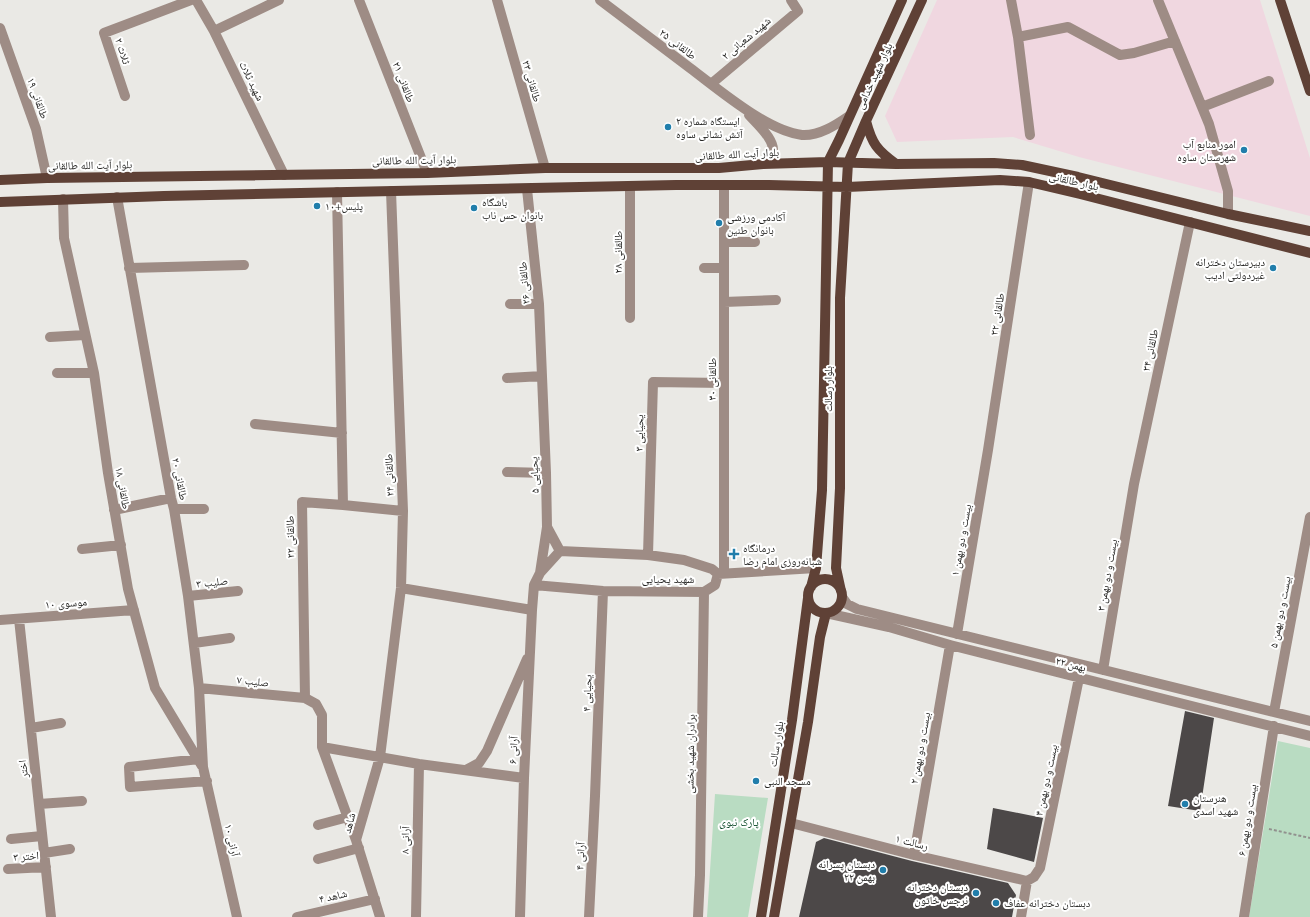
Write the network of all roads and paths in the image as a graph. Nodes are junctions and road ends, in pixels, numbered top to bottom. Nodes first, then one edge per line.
1 (191, 0) edge
2 (196, 0) edge
3 (279, 0) edge
4 (359, 0) edge
5 (497, 0) edge
6 (600, 0) edge
7 (791, 0) edge
8 (902, 0) edge
9 (922, 0) edge
10 (1012, 0) edge
11 (1158, 0) edge
12 (1280, 0) edge
13 (0, 28) edge
14 (214, 31) junction
15 (1018, 37) junction
16 (1175, 41) junction
17 (1269, 81) dead end
18 (711, 84) junction
19 (1310, 91) edge
20 (125, 96) dead end
21 (742, 106) junction
22 (1202, 107) junction
23 (850, 116) junction
24 (866, 121) junction
25 (1030, 135) dead end
26 (828, 162) junction
27 (848, 163) junction
28 (762, 164) junction
29 (896, 164) junction
30 (545, 168) junction
31 (676, 169) junction
32 (427, 172) junction
33 (284, 175) junction
34 (47, 178) junction
35 (0, 180) edge
36 (1029, 182) junction
37 (676, 185) junction
38 (724, 185) junction
39 (630, 186) junction
40 (827, 186) junction
41 (847, 186) junction
42 (527, 189) junction
43 (391, 191) junction
44 (337, 192) junction
45 (285, 193) junction
46 (117, 197) junction
47 (63, 199) junction
48 (0, 202) edge
49 (1228, 214) junction
50 (1190, 222) junction
51 (1310, 231) edge
52 (724, 242) junction
53 (755, 242) dead end
54 (1310, 254) edge
55 (244, 265) dead end
56 (129, 268) junction
57 (704, 268) dead end
58 (724, 268) junction
59 (776, 300) dead end
60 (724, 302) junction
61 (510, 304) dead end
62 (539, 304) junction
63 (630, 318) dead end
64 (85, 335) junction
65 (50, 337) dead end
66 (57, 373) dead end
67 (94, 373) junction
68 (542, 376) junction
69 (507, 378) dead end
70 (724, 383) junction
71 (255, 424) dead end
72 (342, 433) junction
73 (988, 450) joint
74 (507, 472) dead end
75 (546, 472) junction
76 (1134, 484) joint
77 (171, 498) junction
78 (343, 505) junction
79 (174, 508) junction
80 (204, 509) dead end
81 (114, 510) junction
82 (403, 510) junction
83 (1310, 517) edge
84 (547, 527) junction
85 (120, 546) junction
86 (82, 549) dead end
87 (560, 551) junction
88 (648, 555) junction
89 (816, 568) junction
90 (540, 572) junction
91 (721, 574) junction
92 (534, 585) junction
93 (811, 587) junction
94 (401, 588) junction
95 (238, 591) dead end
96 (603, 591) junction
97 (704, 592) junction
98 (841, 594) junction
99 (188, 596) junction
100 (808, 598) junction
101 (134, 610) junction
102 (532, 610) junction
103 (826, 613) junction
104 (19, 619) junction
105 (0, 620) edge
106 (957, 634) junction
107 (230, 638) dead end
108 (194, 643) junction
109 (950, 645) junction
110 (530, 653) junction
111 (1103, 670) junction
112 (1079, 678) junction
113 (199, 688) junction
114 (305, 698) junction
115 (1274, 712) junction
116 (1310, 721) edge
117 (61, 723) dead end
118 (1274, 726) junction
119 (31, 728) junction
120 (1310, 736) edge
121 (322, 747) junction
122 (380, 757) junction
123 (201, 763) junction
124 (419, 764) junction
125 (466, 770) junction
126 (524, 778) junction
127 (207, 781) junction
128 (595, 796) joint
129 (82, 801) dead end
130 (39, 804) junction
131 (348, 817) junction
132 (790, 823) junction
133 (318, 825) dead end
134 (1258, 826) junction
135 (42, 836) junction
136 (1310, 838) edge
137 (11, 839) dead end
138 (358, 844) junction
139 (70, 849) dead end
140 (44, 853) junction
141 (914, 855) junction
142 (318, 859) dead end
143 (46, 867) junction
144 (8, 869) dead end
145 (1027, 881) junction
146 (375, 899) junction
147 (51, 917) edge
148 (237, 917) edge
149 (297, 917) edge
150 (380, 917) edge
151 (416, 917) edge
152 (520, 917) edge
153 (588, 917) edge
154 (698, 917) edge
155 (761, 917) edge
156 (774, 917) edge
157 (1021, 917) edge
158 (1244, 917) edge

1 - 20 street, ثلاث ۲
2 - 14 street, شهید ثلاث
3 - 14 street
4 - 32 street, طالقانی ۲۱
5 - 30 street, طالقانی ۲۳
6 - 18 street, طالقانی ۲۵
7 - 18 street, شهید شعبانی ۲
8 - 23 main road, بلوار شهید خدامی
9 - 24 main road, بلوار شهید خدامی
10 - 15 street
11 - 16 street
12 - 19 main road
13 - 34 street, طالقانی ۱۹
14 - 33 street, شهید ثلاث
15 - 16 street
15 - 25 street
16 - 22 street
17 - 22 street
18 - 21 street, طالقانی ۲۵
21 - 23 street
21 - 28 street
22 - 49 street
23 - 26 main road, بلوار شهید خدامی
24 - 27 main road, بلوار شهید خدامی
24 - 29 main road
26 - 27 main road, بلوار طالقانی
26 - 28 main road, بلوار آیت الله طالقانی
26 - 40 main road, بلوار رسالت
27 - 29 main road, بلوار طالقانی
27 - 41 main road, بلوار رسالت
28 - 31 main road, بلوار آیت الله طالقانی
29 - 49 main road, بلوار طالقانی
30 - 31 main road, بلوار آیت الله طالقانی
30 - 32 main road, بلوار آیت الله طالقانی
31 - 37 main road
32 - 33 main road, بلوار آیت الله طالقانی
33 - 34 main road, بلوار آیت الله طالقانی
33 - 45 main road
34 - 35 main road, بلوار آیت الله طالقانی
36 - 41 main road, بلوار طالقانی
36 - 50 main road, بلوار طالقانی
36 - 73 street, طالقانی ۳۲
37 - 38 main road
37 - 39 main road
38 - 40 main road
38 - 52 street, طالقانی ۳۰
39 - 42 main road
39 - 63 street, طالقانی ۲۸
40 - 41 main road, بلوار طالقانی
40 - 89 main road, بلوار رسالت
41 - 98 main road, بلوار رسالت
42 - 43 main road
42 - 62 street, طالقانی ۲۶
43 - 44 main road
43 - 82 street, طالقانی ۲۴
44 - 45 main road
44 - 72 street
45 - 46 main road
46 - 47 main road
46 - 56 street, طالقانی ۲۰
47 - 48 main road
47 - 64 street, طالقانی ۱۸
49 - 51 main road, بلوار طالقانی
50 - 54 main road, بلوار طالقانی
50 - 76 street, طالقانی ۳۴
52 - 53 street
52 - 58 street, طالقانی ۳۰
55 - 56 street
56 - 77 street, طالقانی ۲۰
57 - 58 street
58 - 60 street, طالقانی ۳۰
59 - 60 street
60 - 70 street, طالقانی ۳۰
61 - 62 street
62 - 68 street, طالقانی ۲۶
64 - 65 street
64 - 67 street, طالقانی ۱۸
66 - 67 street
67 - 81 street, طالقانی ۱۸
68 - 69 street
68 - 75 street, یحیایی ۵
70 - 88 street, یحیایی ۳
70 - 91 street, طالقانی ۳۰
71 - 72 street
72 - 78 street
73 - 106 street, بیست و دو بهمن ۱
74 - 75 street
75 - 84 street, یحیایی ۵
76 - 111 street, بیست و دو بهمن ۳
77 - 79 street, طالقانی ۲۰
77 - 81 street
78 - 82 street
78 - 114 street, طالقانی ۲۲
79 - 80 street
79 - 99 street, طالقانی ۲۰
81 - 85 street, طالقانی ۱۸
82 - 94 street, طالقانی ۲۴
83 - 115 street, بیست و دو بهمن ۵
84 - 87 street
84 - 90 street, یحیایی ۵
85 - 86 street
85 - 101 street, طالقانی ۱۸
87 - 88 street
87 - 90 street
88 - 91 street
89 - 91 street
89 - 93 main road, بلوار رسالت
90 - 92 street
91 - 97 street, شهید یحیایی
92 - 96 street, شهید یحیایی
92 - 102 street, آرانی ۶
93 - 98 main road
93 - 100 main road
94 - 102 street
94 - 122 street, طالقانی ۲۴
95 - 99 street, صلیب ۳
96 - 97 street, شهید یحیایی
96 - 128 street, یحیایی ۴
97 - 154 street, برادران شهید بخشی
98 - 103 main road
98 - 106 street, ۲۲ بهمن
99 - 108 street, طالقانی ۲۰
100 - 103 main road
100 - 155 main road, بلوار رسالت
101 - 104 street, موسوی ۱۰
101 - 123 street, طالقانی ۱۸
102 - 110 street, آرانی ۶
103 - 109 street, ۲۲ بهمن
103 - 132 main road
104 - 105 street, موسوی ۱۰
104 - 119 street, اختر
106 - 111 street, ۲۲ بهمن
107 - 108 street
108 - 113 street, طالقانی ۲۰
109 - 112 street, ۲۲ بهمن
109 - 141 street, بیست و دو بهمن ۲
110 - 125 street
110 - 126 street, آرانی ۶
111 - 115 street, ۲۲ بهمن
112 - 118 street, ۲۲ بهمن
112 - 145 street, بیست و دو بهمن ۴
113 - 114 street, صلیب ۷
113 - 123 street, طالقانی ۲۰
114 - 121 street
115 - 116 street, ۲۲ بهمن
117 - 119 street
118 - 120 street, ۲۲ بهمن
118 - 134 street, بیست و دو بهمن ۶
119 - 130 street, اختر
121 - 122 street
121 - 131 street
122 - 124 street
122 - 138 street, شاهد
123 - 127 street, آرانی ۱۰
123 - 127 street
124 - 125 street
124 - 151 street, آرانی ۸
125 - 126 street
126 - 152 street, آرانی ۶
127 - 148 street, آرانی ۱۰
128 - 153 street, آرانی ۴
129 - 130 street
130 - 135 street, اختر
131 - 133 street
131 - 138 street
132 - 141 street, رسالت ۱
132 - 156 main road
134 - 136 path
134 - 158 street, بیست و دو بهمن ۶
135 - 137 street
135 - 140 street, اختر
138 - 142 street
138 - 146 street, شاهد
139 - 140 street
140 - 143 street, اختر
141 - 145 street, رسالت ۱
143 - 144 street, اختر ۳
143 - 147 street, اختر
145 - 157 street
146 - 149 street, شاهد ۴
146 - 150 street, شاهد

